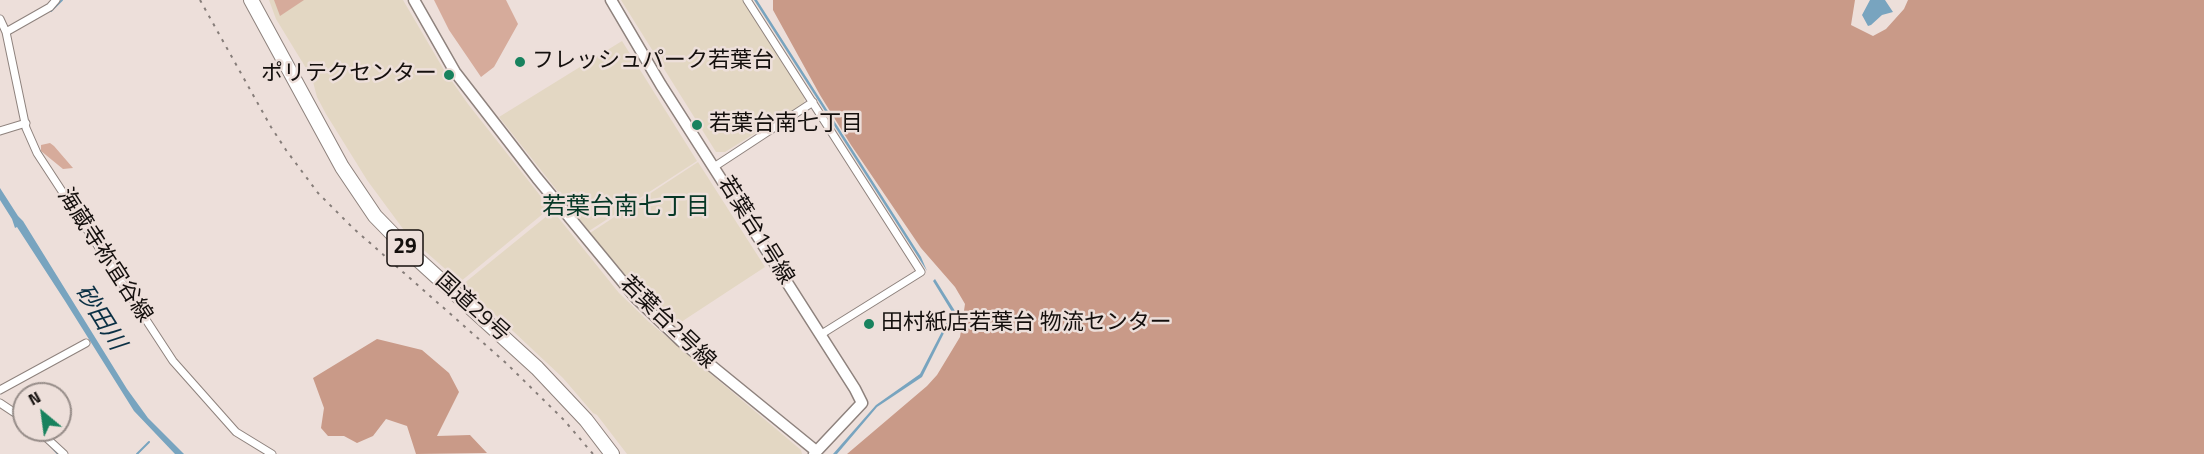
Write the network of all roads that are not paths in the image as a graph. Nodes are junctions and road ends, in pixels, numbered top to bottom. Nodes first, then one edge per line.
1 (56, 0) edge
2 (251, 0) edge
3 (414, 0) edge
4 (611, 0) edge
5 (747, 0) edge
6 (0, 19) edge
7 (6, 32) junction
8 (813, 102) junction
9 (26, 123) junction
10 (0, 131) edge
11 (714, 167) junction
12 (820, 335) junction
13 (86, 343) dead end
14 (0, 390) edge
15 (51, 442) edge
16 (815, 453) edge
17 (64, 454) edge
18 (272, 454) edge
19 (612, 454) edge

1 - 7 street
2 - 19 highway, 国道29号 / 29
3 - 16 street, 若葉台2号線
4 - 11 street, 若葉台1号線
5 - 8 street
6 - 7 street, 海蔵寺祢宜谷線
7 - 9 street, 海蔵寺祢宜谷線
8 - 11 street
8 - 12 street
9 - 10 street
9 - 18 street, 海蔵寺祢宜谷線
11 - 12 street, 若葉台1号線
12 - 16 street, 若葉台1号線
13 - 14 street
15 - 17 street

